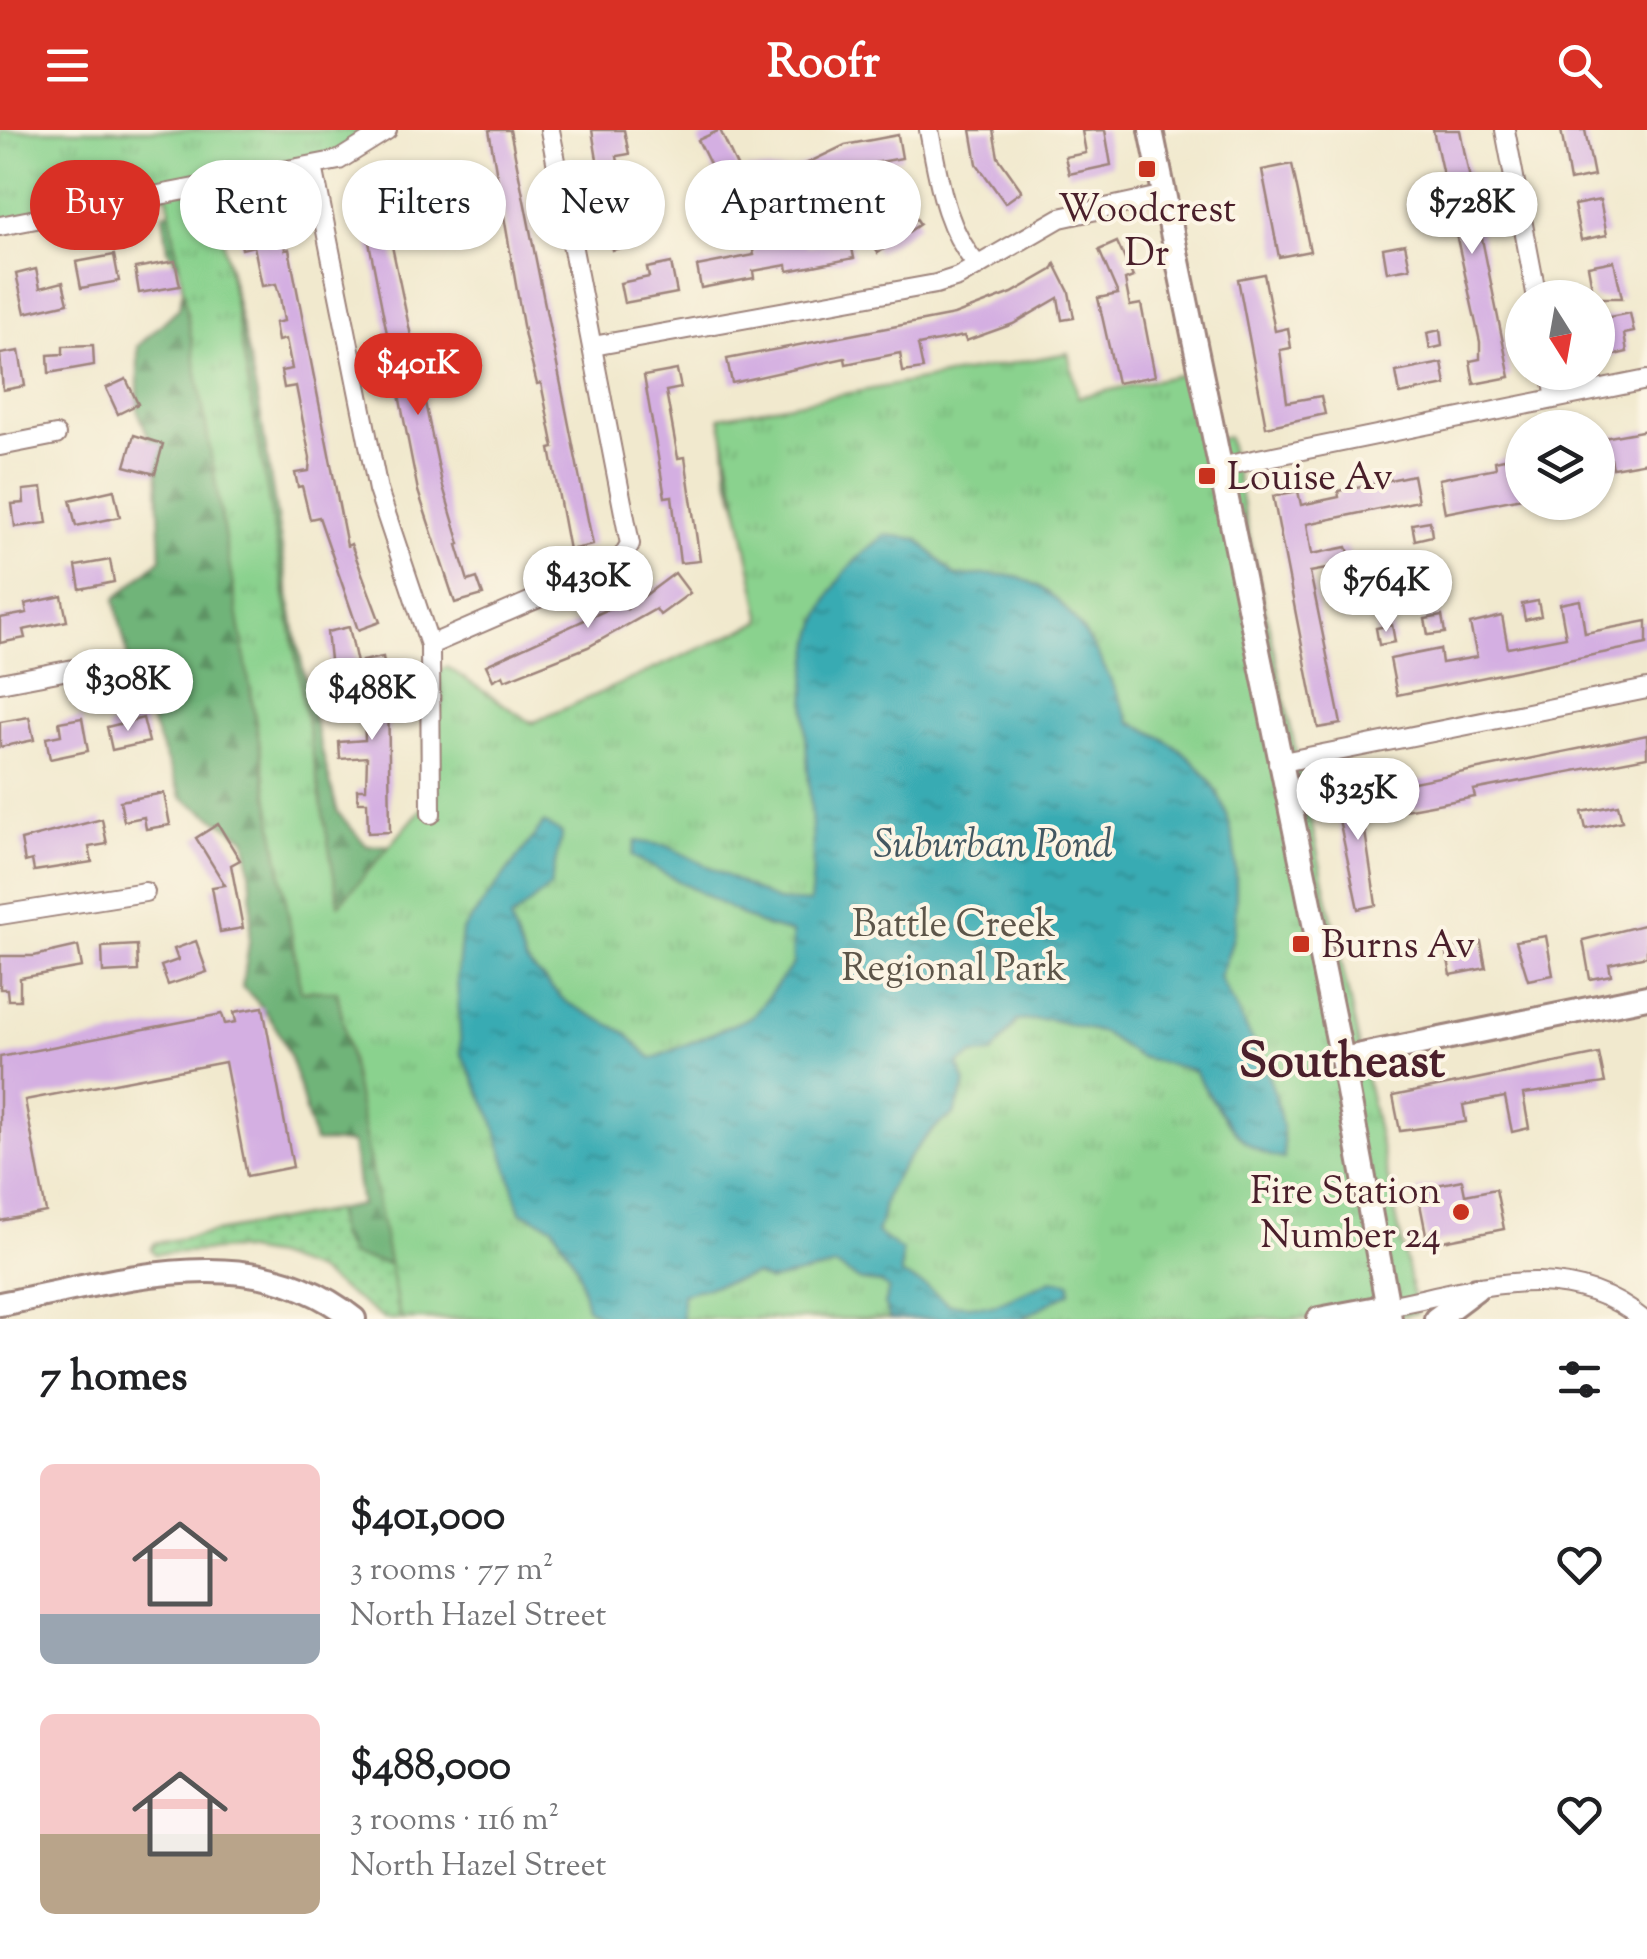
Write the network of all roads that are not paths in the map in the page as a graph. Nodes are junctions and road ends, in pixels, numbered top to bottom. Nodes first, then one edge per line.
1 (387, 130) edge
2 (550, 130) edge
3 (929, 130) edge
4 (1151, 130) edge
5 (1504, 130) edge
6 (322, 163) edge
7 (180, 191) edge
8 (1165, 195) junction
9 (322, 211) edge
10 (0, 226) edge
11 (978, 266) junction
12 (1533, 280) edge
13 (593, 346) junction
14 (1647, 380) edge
15 (1554, 390) edge
16 (1556, 398) junction
17 (56, 436) dead end
18 (0, 446) edge
19 (1219, 467) junction
20 (430, 645) junction
21 (100, 664) dead end
22 (0, 683) edge
23 (1647, 690) edge
24 (1278, 764) junction
25 (431, 814) dead end
26 (145, 892) dead end
27 (0, 915) edge
28 (1647, 996) edge
29 (1342, 1059) junction
30 (1476, 1289) junction
31 (0, 1304) edge
32 (1389, 1312) edge
33 (354, 1319) edge
34 (1319, 1319) edge
35 (1436, 1319) edge
36 (1642, 1319) edge

1 - 6 street
2 - 13 street
3 - 11 street
4 - 8 street
5 - 12 street
7 - 10 street
8 - 11 street
8 - 19 street
9 - 20 street
11 - 13 street
13 - 20 street
14 - 16 street
15 - 16 street
16 - 19 street
17 - 18 street
19 - 24 street
20 - 25 street
21 - 22 street
23 - 24 street
24 - 29 street
26 - 27 street
28 - 29 street
29 - 32 street
30 - 32 street
30 - 35 street
30 - 36 street
31 - 33 street
32 - 34 street

